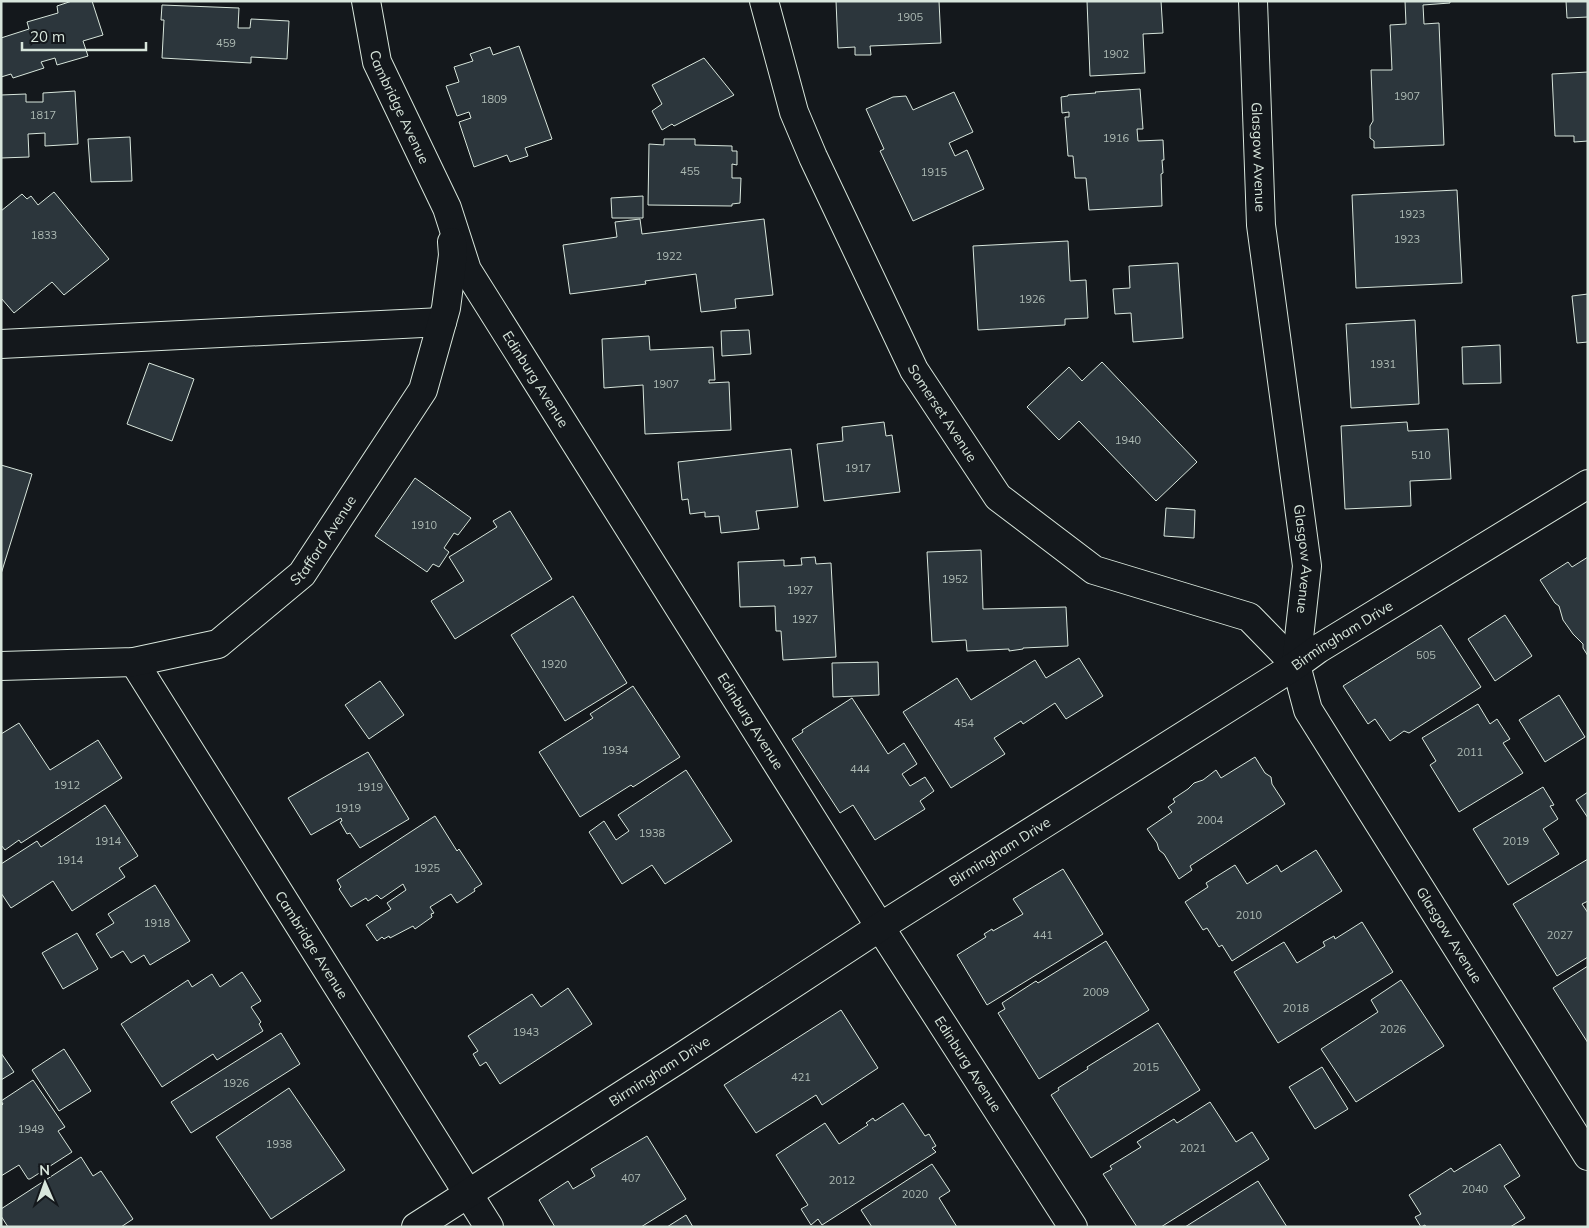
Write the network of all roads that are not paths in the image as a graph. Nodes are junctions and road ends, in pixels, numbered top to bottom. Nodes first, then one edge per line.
1 (366, 1) edge
2 (764, 1) edge
3 (1253, 1) edge
4 (447, 208) junction
5 (442, 322) junction
6 (1, 344) edge
7 (1588, 484) edge
8 (134, 662) junction
9 (1, 666) edge
10 (1296, 666) junction
11 (880, 927) junction
12 (1588, 1156) edge
13 (468, 1194) junction
14 (416, 1227) edge
15 (489, 1227) edge
16 (1073, 1227) edge

1 - 4 street, Cambridge Avenue
2 - 10 street, Somerset Avenue
3 - 10 street, Glasgow Avenue
4 - 5 street, Stafford Avenue
4 - 11 street, Edinburg Avenue
5 - 6 street
5 - 8 street, Stafford Avenue
7 - 10 street, Birmingham Drive
8 - 9 street, Stafford Avenue
8 - 13 street, Cambridge Avenue
10 - 11 street, Birmingham Drive
10 - 12 street, Glasgow Avenue
11 - 13 street, Birmingham Drive
11 - 16 street, Edinburg Avenue
13 - 14 street, Birmingham Drive
13 - 15 street, Cambridge Avenue

